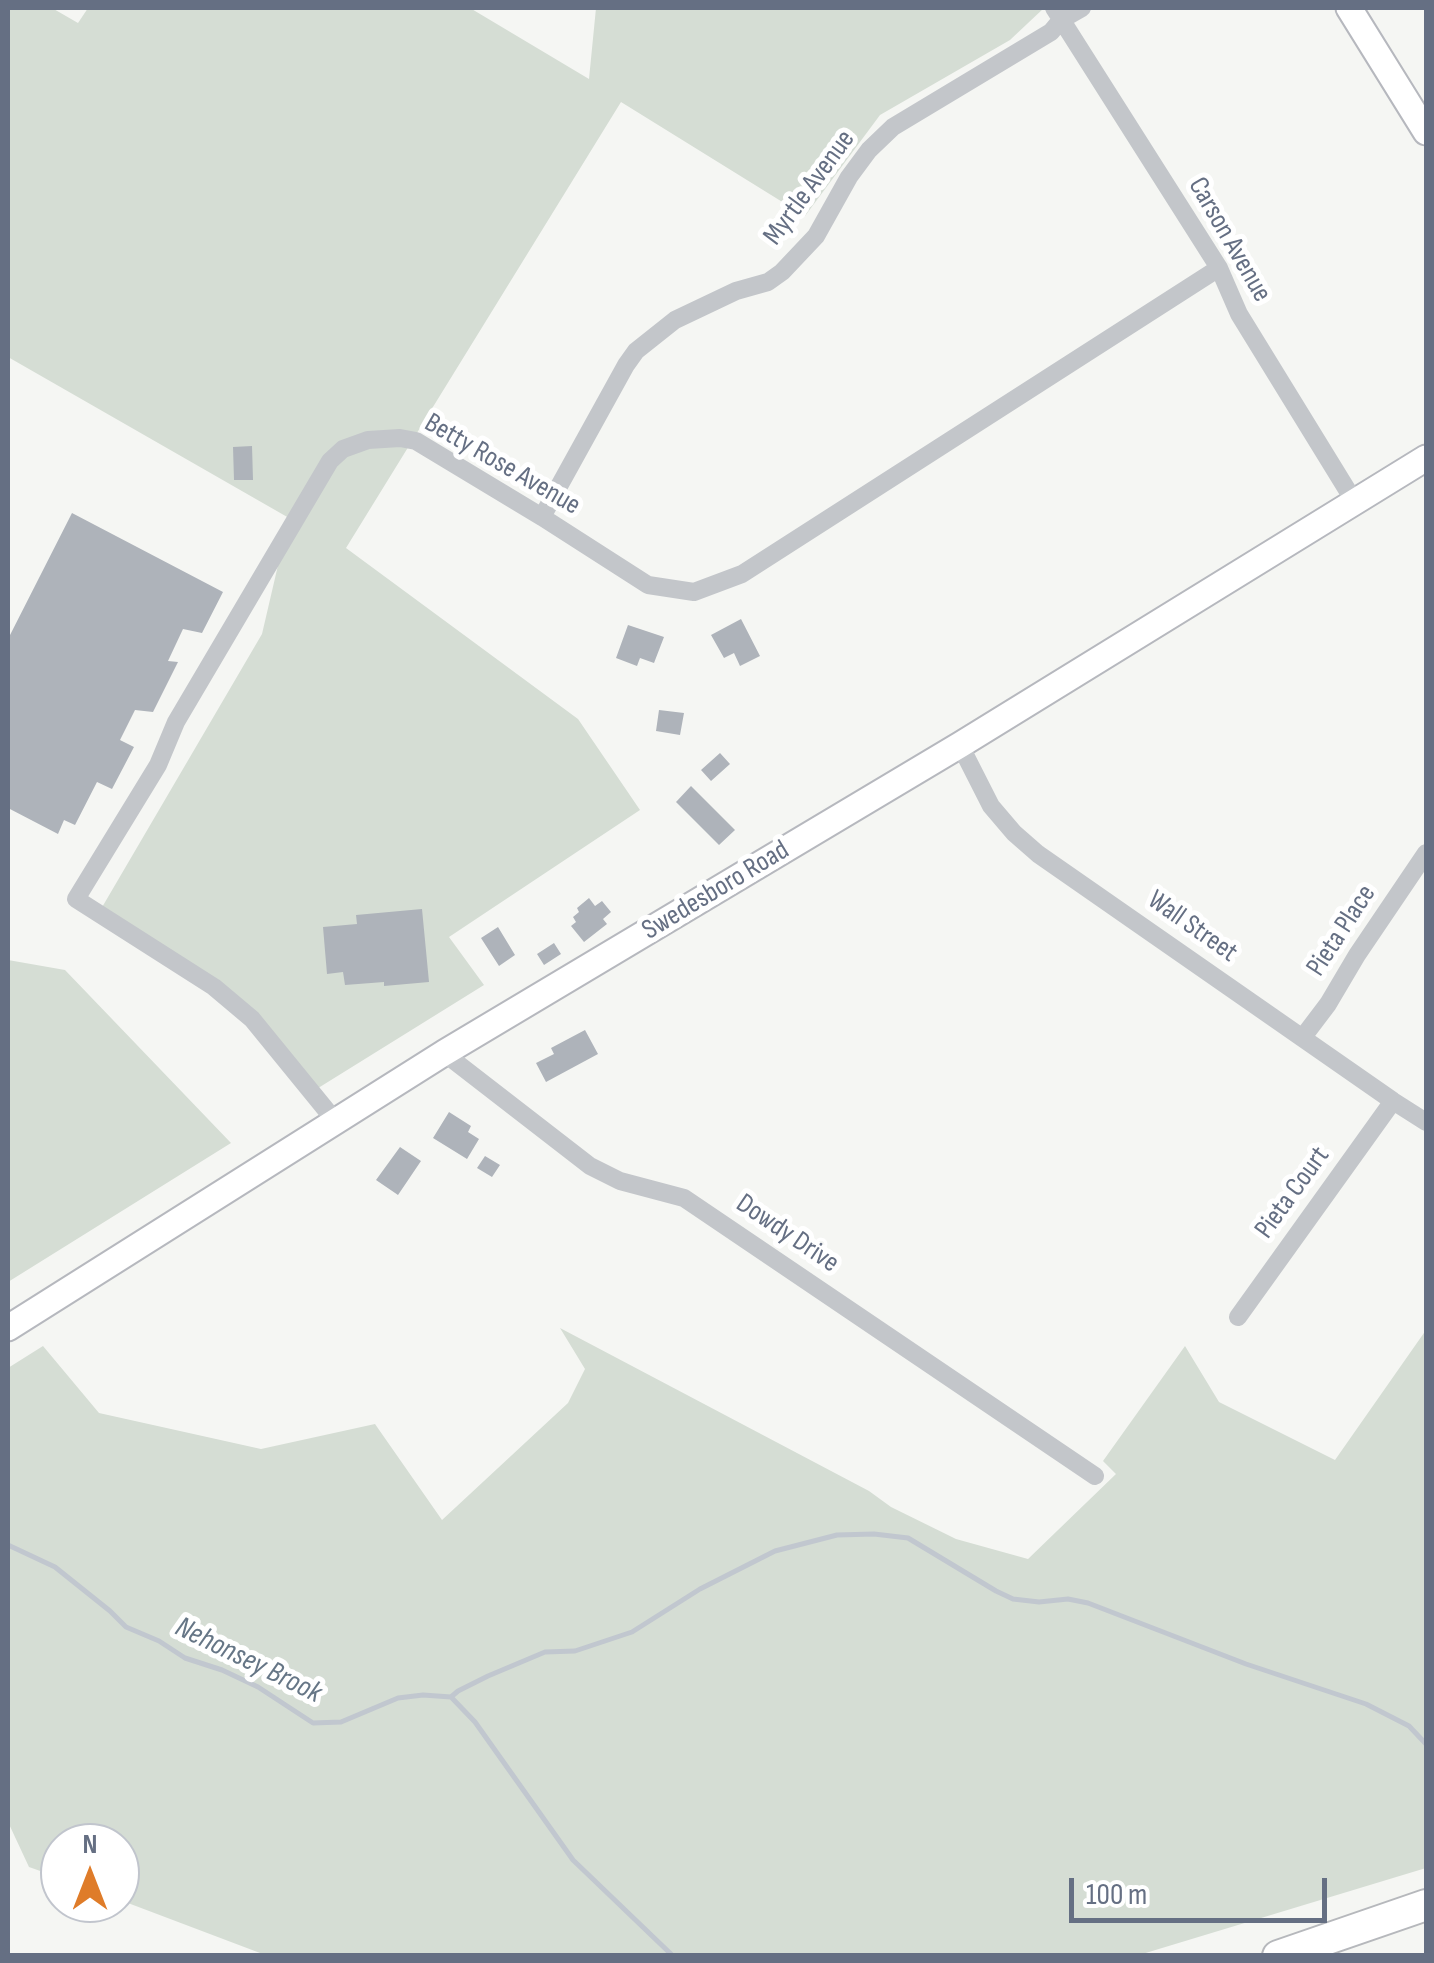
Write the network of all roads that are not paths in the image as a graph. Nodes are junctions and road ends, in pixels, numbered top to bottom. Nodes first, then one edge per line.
1 (1082, 8) edge
2 (1350, 8) edge
3 (1058, 14) edge
4 (1426, 132) edge
5 (1220, 268) junction
6 (1426, 458) edge
7 (1354, 501) junction
8 (542, 517) junction
9 (960, 744) junction
10 (1426, 854) edge
11 (1303, 1037) junction
12 (444, 1053) junction
13 (1393, 1102) junction
14 (336, 1122) junction
15 (1426, 1122) edge
16 (1238, 1317) dead end
17 (8, 1328) edge
18 (1096, 1476) dead end
19 (1426, 1905) edge
20 (1426, 1922) edge
21 (1278, 1956) edge
22 (1316, 1956) edge

1 - 3 street, Myrtle Avenue
2 - 4 main road
3 - 5 street, Carson Avenue
3 - 8 street, Myrtle Avenue
5 - 7 street, Carson Avenue
5 - 8 street, Betty Rose Avenue
6 - 7 main road, Swedesboro Road
7 - 9 main road, Swedesboro Road
8 - 14 street, Betty Rose Avenue
9 - 11 street, Wall Street
9 - 12 main road, Swedesboro Road
10 - 11 street, Pieta Place
11 - 13 street, Wall Street
12 - 14 main road, Swedesboro Road
12 - 18 street, Dowdy Drive
13 - 15 street, Wall Street
13 - 16 street, Pieta Court
14 - 17 main road, Swedesboro Road
19 - 21 highway
20 - 22 highway

